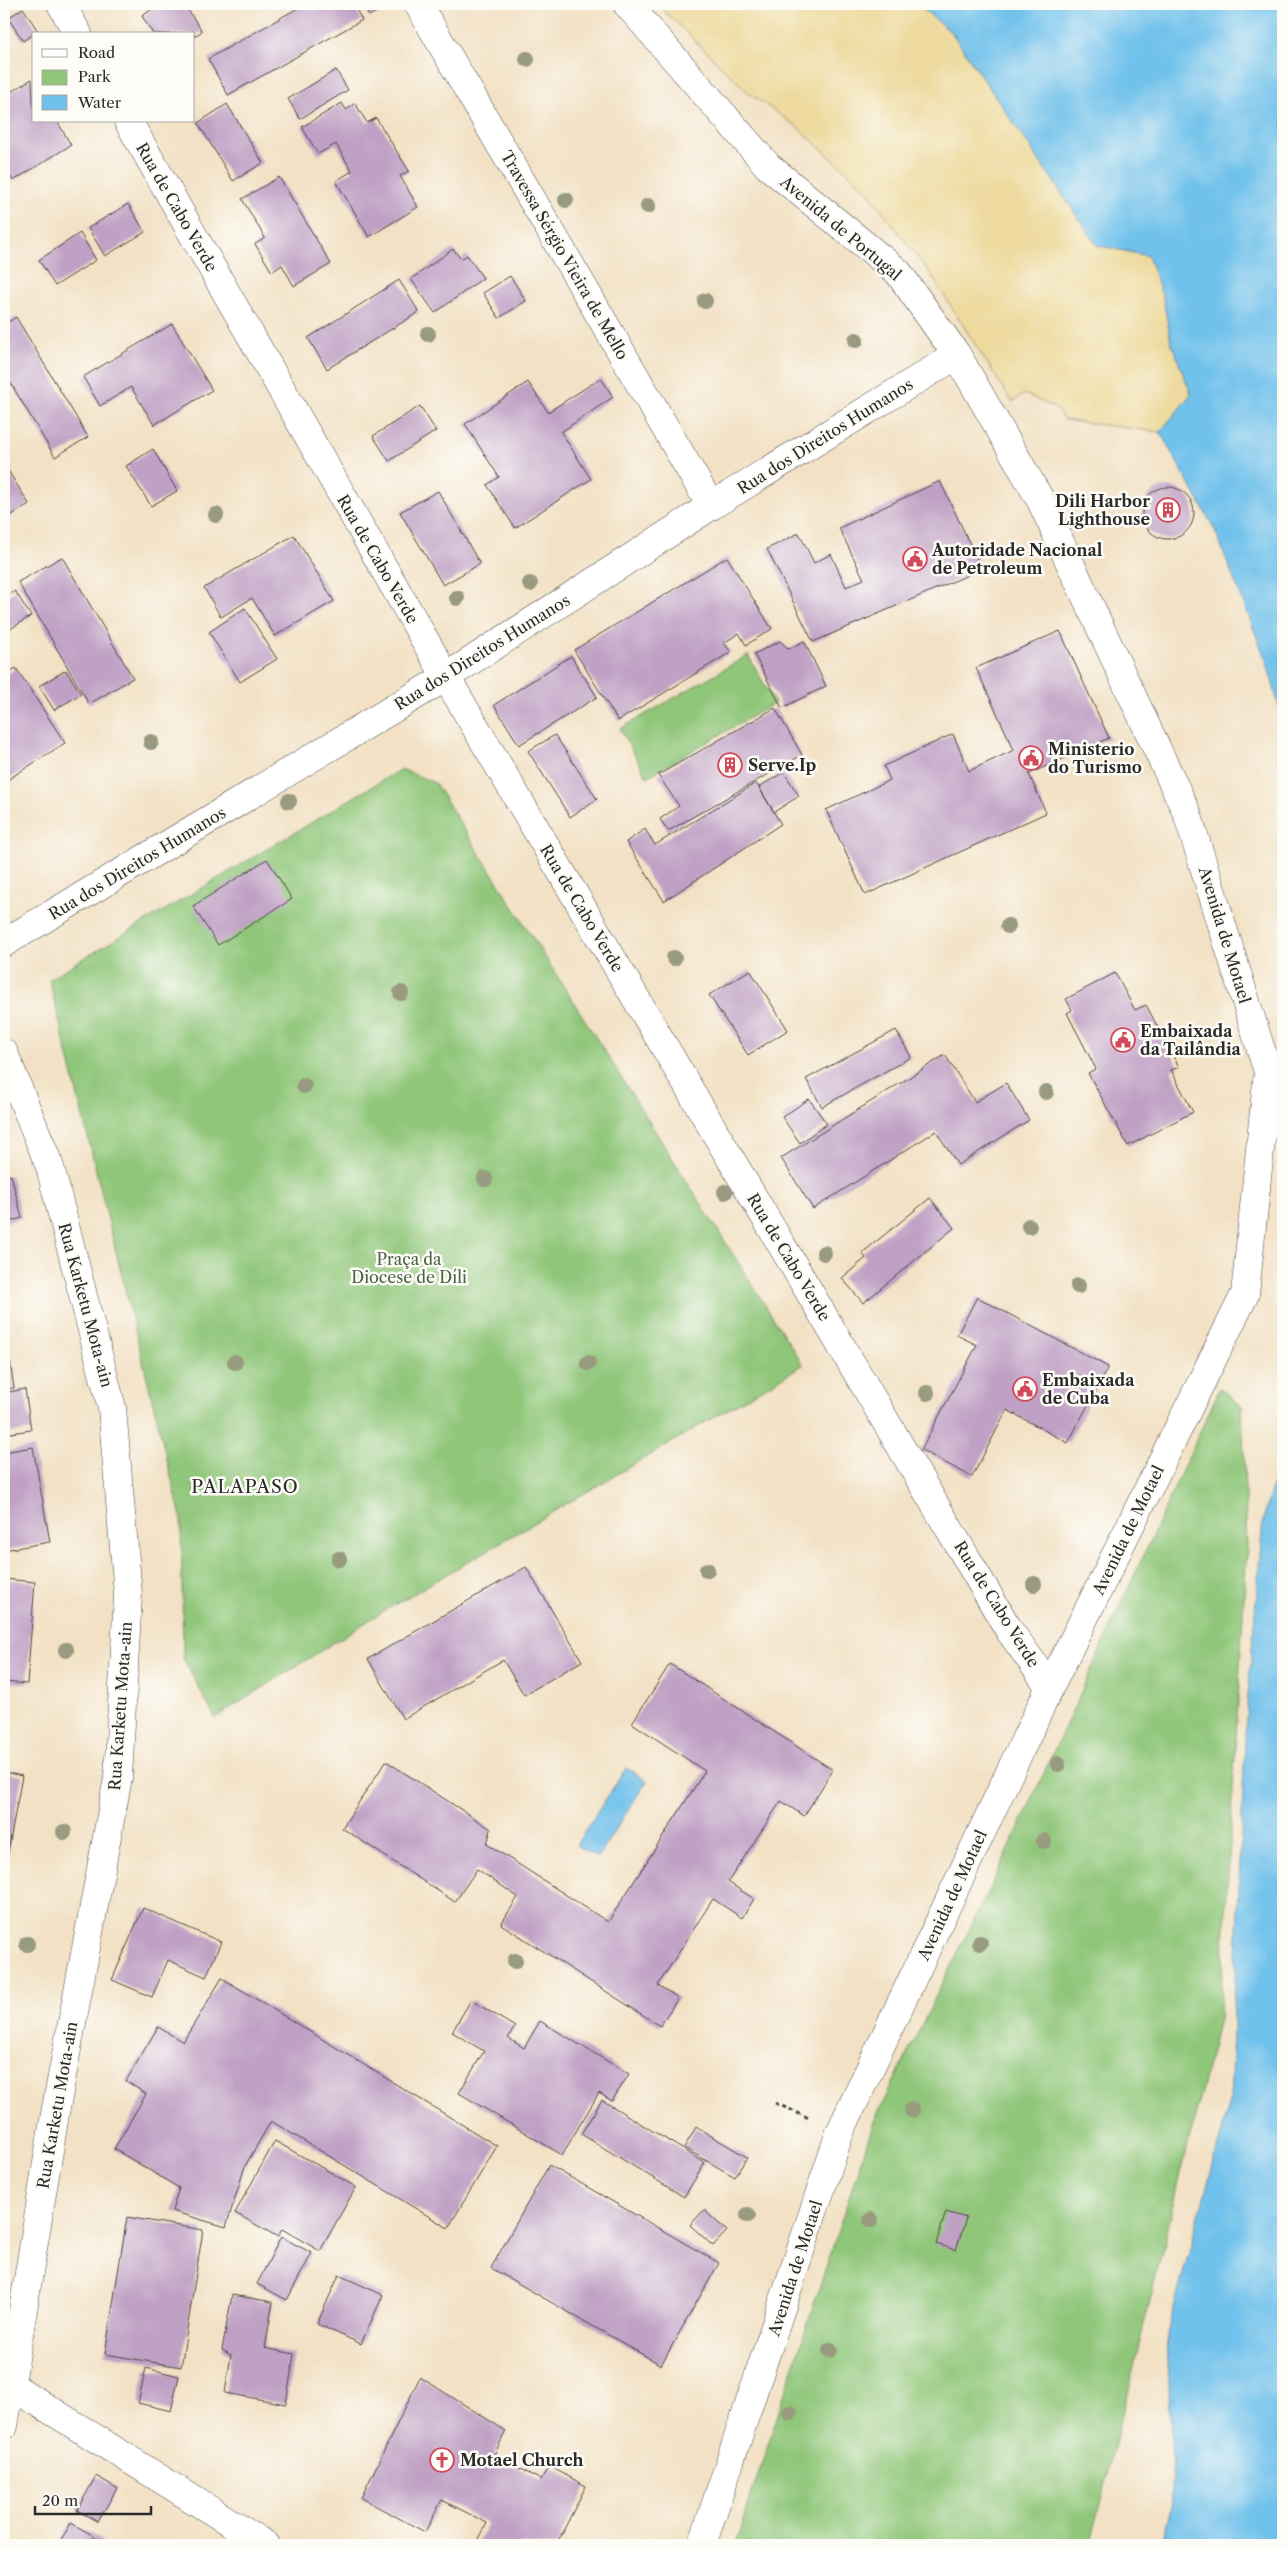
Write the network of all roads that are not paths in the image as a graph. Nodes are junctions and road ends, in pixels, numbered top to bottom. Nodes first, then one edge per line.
1 (61, 4) edge
2 (418, 4) edge
3 (627, 4) edge
4 (77, 32) edge
5 (129, 122) edge
6 (957, 354) junction
7 (1041, 501) joint
8 (711, 506) junction
9 (446, 677) junction
10 (4, 943) edge
11 (4, 1053) edge
12 (1050, 1687) junction
13 (7, 2383) edge
14 (4, 2426) edge
15 (266, 2545) edge
16 (702, 2545) edge

1 - 4 street
2 - 8 street, Travessa Sérgio Vieira de Mello
3 - 6 street, Avenida de Portugal
5 - 9 street, Rua de Cabo Verde
6 - 7 street, Avenida de Portugal
6 - 8 street, Rua dos Direitos Humanos
7 - 12 street, Avenida de Motael
8 - 9 street, Rua dos Direitos Humanos
9 - 10 street, Rua dos Direitos Humanos
9 - 12 street, Rua de Cabo Verde
11 - 13 street, Rua Karketu Mota-ain
12 - 16 street, Avenida de Motael
13 - 14 street, Rua Karketu Mota-ain
13 - 15 street

